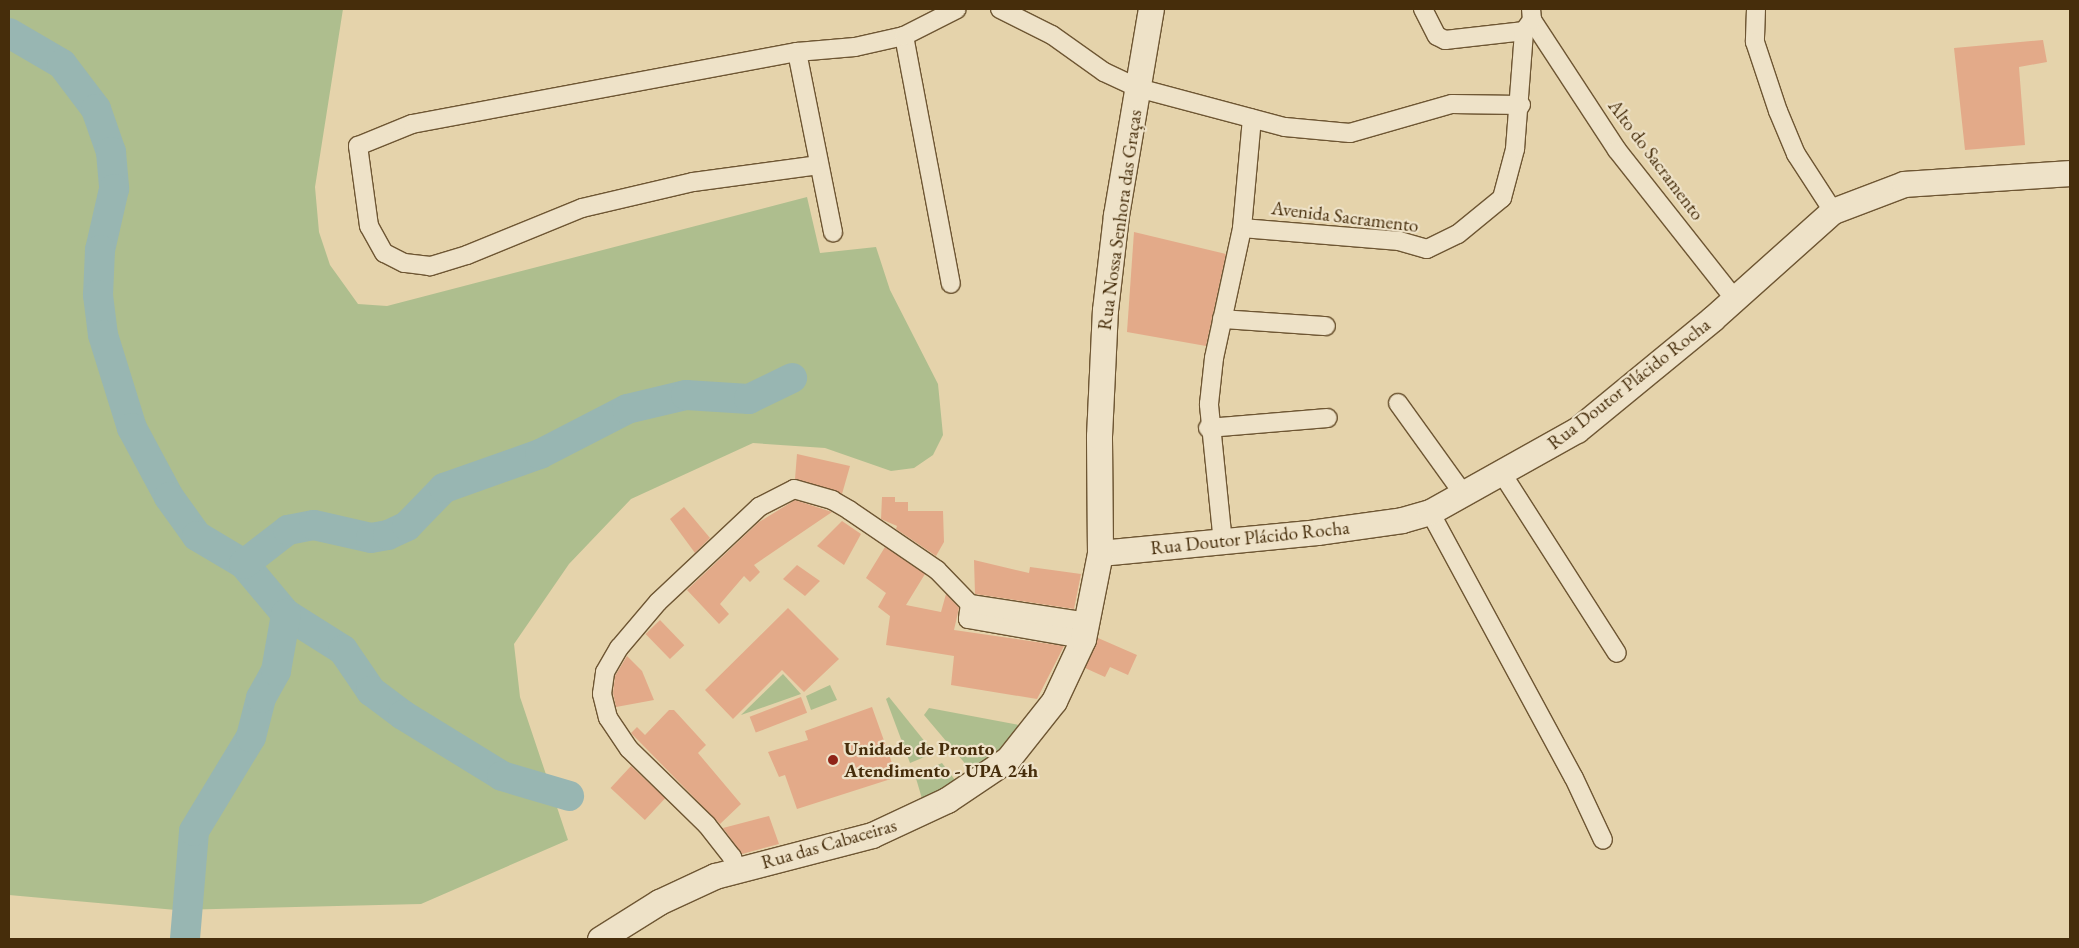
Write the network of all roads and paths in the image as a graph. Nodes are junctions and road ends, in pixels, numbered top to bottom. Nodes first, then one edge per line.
1 (957, 9) edge
2 (1000, 9) edge
3 (1151, 9) edge
4 (1423, 9) edge
5 (1756, 9) edge
6 (1529, 20) edge
7 (904, 36) junction
8 (797, 52) junction
9 (1138, 88) junction
10 (1521, 106) junction
11 (1252, 118) junction
12 (819, 165) junction
13 (2070, 172) edge
14 (1833, 211) junction
15 (1242, 228) junction
16 (833, 232) dead end
17 (951, 284) dead end
18 (1734, 298) junction
19 (1222, 319) junction
20 (1326, 326) dead end
21 (1398, 403) dead end
22 (1328, 418) dead end
23 (1208, 428) junction
24 (1503, 474) junction
25 (1464, 495) junction
26 (1430, 512) junction
27 (1223, 543) junction
28 (1100, 553) junction
29 (1085, 630) junction
30 (1617, 653) dead end
31 (1603, 840) dead end
32 (737, 870) junction
33 (600, 939) edge

1 - 7 street
2 - 9 street
3 - 9 street, Rua Nossa Senhora das Graças
4 - 6 street
5 - 14 street
6 - 10 street, Avenida Sacramento
6 - 18 street, Alto do Sacramento
7 - 8 street
7 - 17 street
8 - 12 street
8 - 12 street
9 - 11 street
9 - 28 street, Rua Nossa Senhora das Graças
10 - 11 street
10 - 15 street, Avenida Sacramento
11 - 15 street
12 - 16 street
13 - 14 street, Rua Doutor Plácido Rocha
14 - 18 street, Rua Doutor Plácido Rocha
15 - 19 street
18 - 24 street, Rua Doutor Plácido Rocha
19 - 20 street
19 - 23 street
21 - 25 street
22 - 23 street
23 - 27 street
24 - 25 street, Rua Doutor Plácido Rocha
24 - 30 street
25 - 26 street, Rua Doutor Plácido Rocha
26 - 27 street, Rua Doutor Plácido Rocha
26 - 31 street
27 - 28 street, Rua Doutor Plácido Rocha
28 - 29 street, Rua das Cabaceiras
29 - 32 street, Rua das Cabaceiras
29 - 32 street
32 - 33 street, Rua das Cabaceiras

